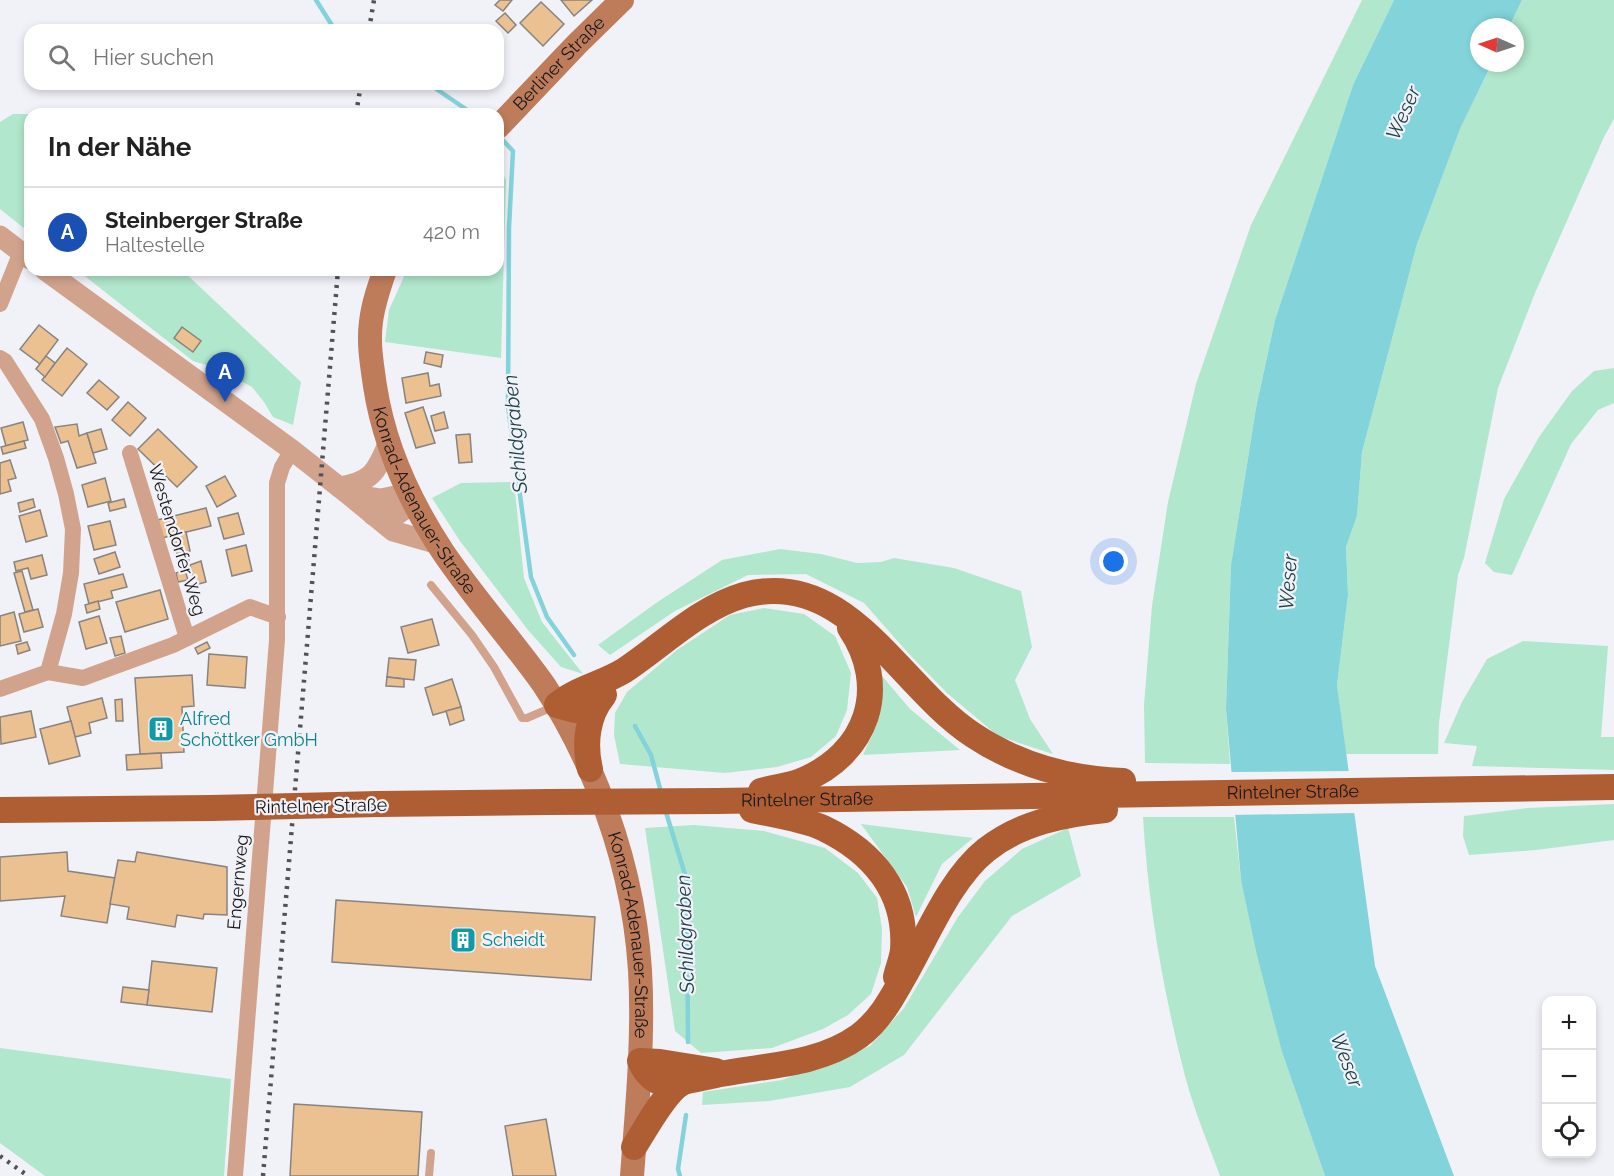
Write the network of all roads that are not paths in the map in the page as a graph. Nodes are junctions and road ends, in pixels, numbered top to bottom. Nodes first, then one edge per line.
1 (622, 0) edge
2 (504, 121) edge
3 (0, 236) edge
4 (24, 254) edge
5 (24, 257) edge
6 (53, 276) edge
7 (383, 276) edge
8 (0, 304) edge
9 (0, 358) edge
10 (388, 444) junction
11 (292, 450) junction
12 (130, 453) dead end
13 (344, 490) junction
14 (412, 497) junction
15 (372, 515) junction
16 (438, 544) junction
17 (431, 585) dead end
18 (840, 613) junction
19 (278, 617) junction
20 (187, 638) junction
21 (623, 671) junction
22 (48, 672) junction
23 (0, 689) edge
24 (599, 701) junction
25 (557, 705) junction
26 (590, 769) junction
27 (1614, 787) edge
28 (1308, 792) junction
29 (1070, 795) junction
30 (717, 801) junction
31 (0, 810) edge
32 (889, 1002) junction
33 (640, 1061) junction
34 (726, 1073) junction
35 (680, 1084) junction
36 (634, 1147) junction
37 (431, 1153) dead end
38 (235, 1176) edge
39 (429, 1176) edge
40 (632, 1176) edge

1 - 2 main road, Berliner Straße
3 - 4 street
5 - 8 street
6 - 11 street
7 - 10 main road, Konrad-Adenauer-Straße
9 - 22 street
10 - 13 street
10 - 14 main road, Konrad-Adenauer-Straße
11 - 13 street
11 - 19 street, Engernweg
12 - 20 street, Westendorfer Weg
13 - 14 street
13 - 15 street
14 - 15 street
14 - 16 main road, Konrad-Adenauer-Straße
15 - 16 street
16 - 25 main road, Konrad-Adenauer-Straße
17 - 25 lane, Konrad-Adenauer-Straße
18 - 21 main road
18 - 29 main road
18 - 30 main road
19 - 20 street, Westendorfer Weg
19 - 38 street, Engernweg
20 - 22 street, Westendorfer Weg
21 - 24 main road
21 - 25 main road
22 - 23 street
24 - 25 main road
24 - 26 main road
25 - 26 main road, Konrad-Adenauer-Straße
26 - 33 main road, Konrad-Adenauer-Straße
27 - 28 main road, Rintelner Straße
28 - 29 main road
28 - 29 main road
29 - 30 main road, Rintelner Straße
29 - 32 main road
30 - 31 main road, Rintelner Straße, bridge
30 - 32 main road
32 - 34 main road
33 - 34 main road
33 - 35 main road
33 - 36 main road, Konrad-Adenauer-Straße
34 - 35 main road
35 - 36 main road
36 - 40 main road, Konrad-Adenauer-Straße
37 - 39 lane

